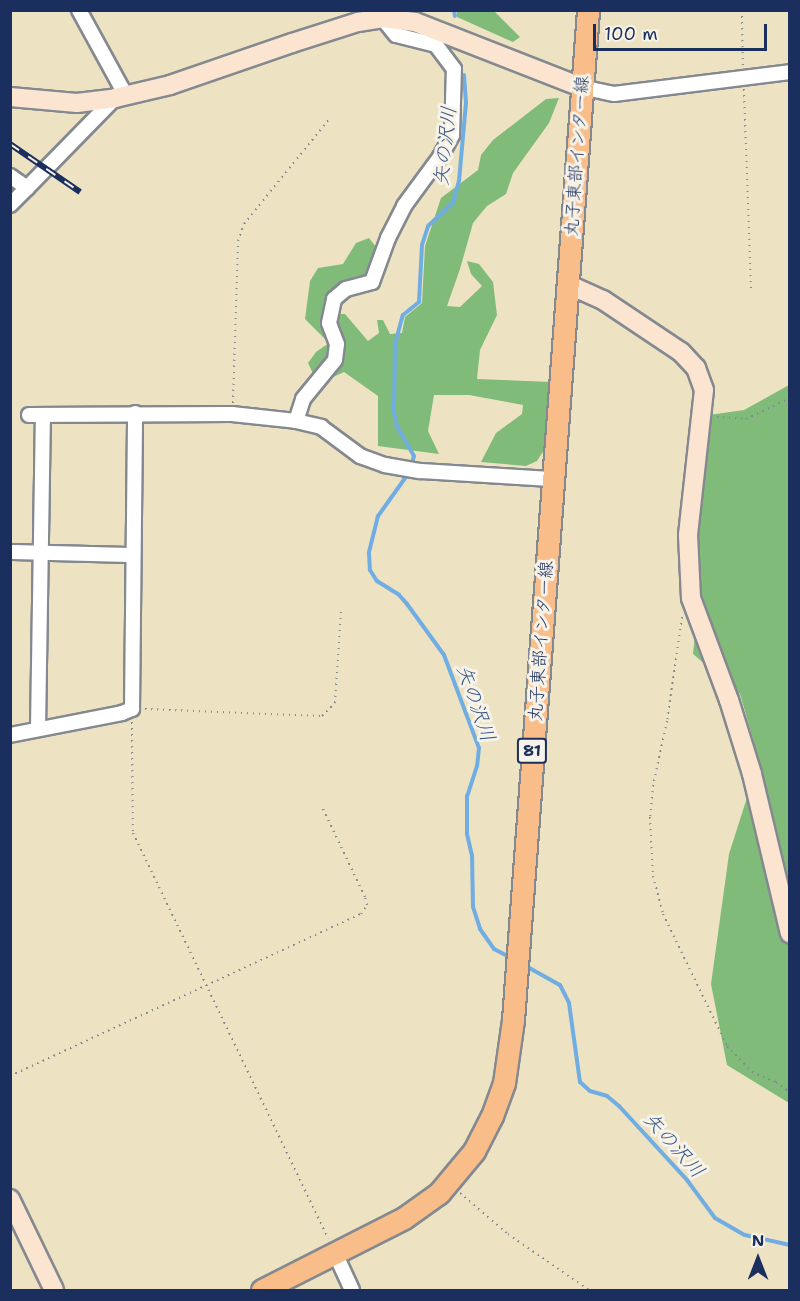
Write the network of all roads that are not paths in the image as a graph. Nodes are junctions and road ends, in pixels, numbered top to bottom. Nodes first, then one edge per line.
1 (79, 10) edge
2 (588, 10) edge
3 (382, 14) edge
4 (789, 72) edge
5 (581, 87) junction
6 (10, 97) edge
7 (121, 97) junction
8 (10, 176) edge
9 (27, 188) junction
10 (10, 205) edge
11 (567, 284) junction
12 (135, 413) junction
13 (296, 421) junction
14 (552, 479) junction
15 (10, 552) edge
16 (40, 552) junction
17 (132, 555) junction
18 (38, 729) junction
19 (10, 735) edge
20 (789, 934) edge
21 (10, 1199) edge
22 (335, 1253) junction
23 (54, 1290) edge
24 (262, 1290) edge
25 (352, 1290) edge

1 - 7 street
2 - 5 main road, 丸子東部インター線 / 81
3 - 5 street
3 - 7 street
3 - 13 street
4 - 5 street
5 - 11 main road, 丸子東部インター線 / 81
6 - 7 street
7 - 9 street
8 - 9 street
9 - 10 street
11 - 14 main road, 丸子東部インター線 / 81
11 - 20 street
12 - 13 street
12 - 16 street
12 - 17 street
13 - 14 street
14 - 22 main road, 丸子東部インター線 / 81
15 - 16 street
16 - 17 street
16 - 18 street
17 - 18 street
18 - 19 street
21 - 23 street
22 - 24 main road, 丸子東部インター線 / 81
22 - 25 street

